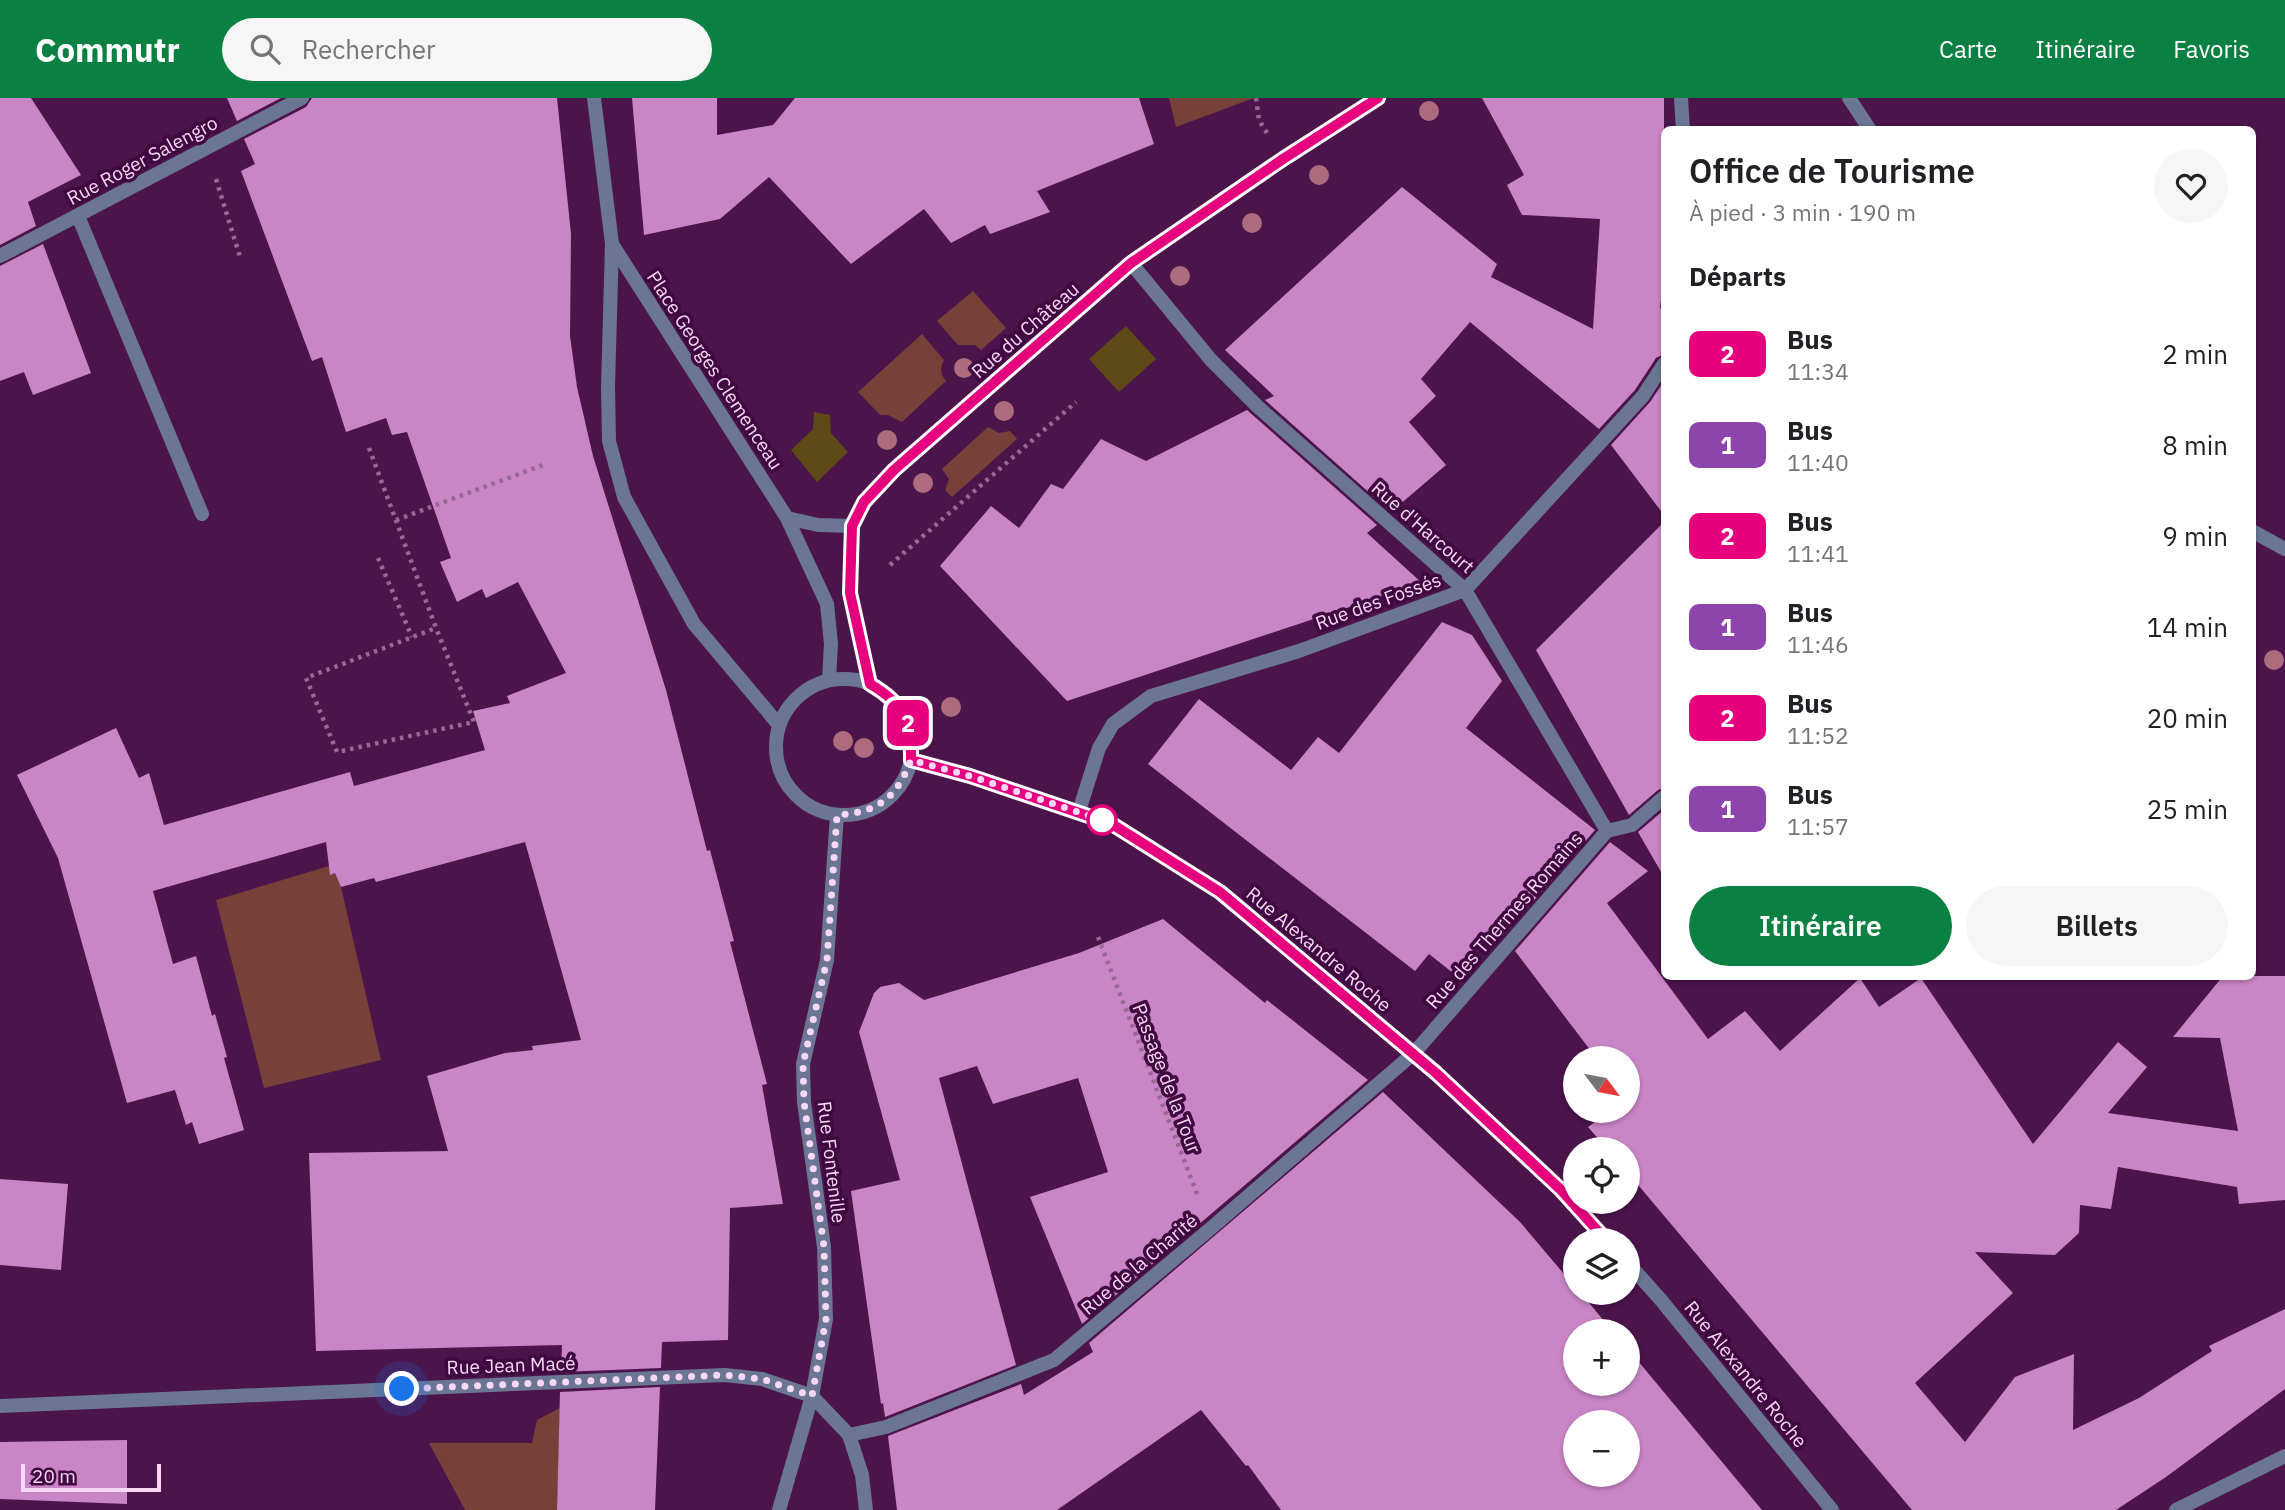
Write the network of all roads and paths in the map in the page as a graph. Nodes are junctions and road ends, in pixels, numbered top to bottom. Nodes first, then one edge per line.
1 (302, 98) edge
2 (594, 98) edge
3 (1378, 98) edge
4 (1681, 98) edge
5 (1849, 98) edge
6 (1682, 126) edge
7 (1867, 126) edge
8 (216, 178) dead end
9 (78, 216) junction
10 (612, 244) junction
11 (0, 256) edge
12 (240, 257) dead end
13 (1131, 263) junction
14 (1661, 369) edge
15 (1076, 402) dead end
16 (369, 449) dead end
17 (543, 465) dead end
18 (202, 514) dead end
19 (787, 518) junction
20 (396, 520) junction
21 (852, 526) junction
22 (2256, 533) edge
23 (2285, 549) edge
24 (378, 558) dead end
25 (890, 565) dead end
26 (1465, 590) junction
27 (436, 628) junction
28 (412, 637) junction
29 (829, 680) junction
30 (870, 684) junction
31 (779, 725) junction
32 (911, 760) junction
33 (1661, 800) edge
34 (1079, 811) junction
35 (837, 815) junction
36 (1606, 831) junction
37 (1098, 937) dead end
38 (1414, 1053) junction
39 (1595, 1228) edge
40 (1210, 1229) junction
41 (1640, 1276) edge
42 (812, 1396) junction
43 (0, 1406) edge
44 (849, 1435) junction
45 (2285, 1456) edge
46 (779, 1510) edge
47 (866, 1510) edge
48 (1832, 1510) edge
49 (2176, 1510) edge

1 - 9 street, Rue Roger Salengro
2 - 10 street
3 - 13 street, Rue du Château
4 - 6 street
5 - 7 street
8 - 12 path
9 - 11 street, Rue Roger Salengro
9 - 18 street
10 - 19 street, Place Georges Clemenceau
10 - 31 street
13 - 21 street, Rue du Château
13 - 26 street, Rue d'Harcourt
14 - 26 street, Rue des Fossés
15 - 25 path
16 - 20 path
17 - 20 path
19 - 21 street
19 - 29 street, Place Georges Clemenceau
20 - 27 path
21 - 30 street, Rue du Château
22 - 23 street
24 - 28 path
26 - 34 street, Rue des Fossés
26 - 36 street, Rue d'Harcourt
27 - 28 path
27 - 28 path
29 - 30 street
29 - 31 street
30 - 32 street
31 - 35 street
32 - 34 street, Rue Alexandre Roche
32 - 35 street
33 - 36 street, Rue des Thermes Romains
34 - 38 street, Rue Alexandre Roche
35 - 42 street, Rue Fontenille
36 - 38 street, Rue des Thermes Romains
37 - 40 path, Passage de la Tour
38 - 39 street, Rue Alexandre Roche
38 - 40 street, Rue de la Charité
40 - 44 street, Rue de la Charité
41 - 48 street, Rue Alexandre Roche
42 - 43 street, Rue Jean Macé
42 - 44 street
42 - 46 street, Rue Fontenille
44 - 47 street
45 - 49 street

